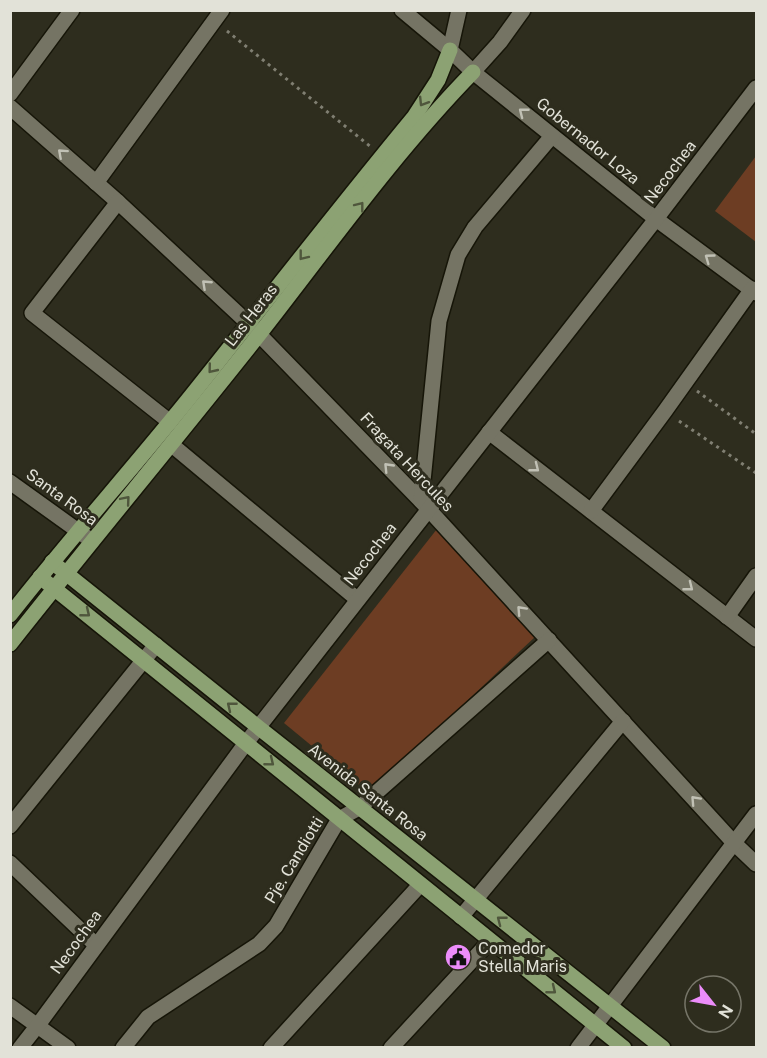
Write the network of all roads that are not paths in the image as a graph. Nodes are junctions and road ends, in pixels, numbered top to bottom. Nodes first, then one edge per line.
1 (72, 10) edge
2 (402, 10) edge
3 (459, 10) edge
4 (523, 10) edge
5 (218, 16) edge
6 (450, 50) junction
7 (473, 72) junction
8 (756, 88) edge
9 (10, 94) edge
10 (10, 107) edge
11 (552, 136) junction
12 (96, 183) junction
13 (118, 202) junction
14 (656, 219) junction
15 (754, 291) edge
16 (254, 329) junction
17 (170, 422) junction
18 (489, 432) junction
19 (171, 445) junction
20 (10, 482) edge
21 (424, 505) junction
22 (591, 511) junction
23 (77, 531) junction
24 (92, 541) junction
25 (52, 562) junction
26 (66, 574) junction
27 (756, 576) edge
28 (40, 577) junction
29 (55, 588) junction
30 (357, 599) junction
31 (10, 615) edge
32 (727, 617) junction
33 (756, 639) edge
34 (549, 640) junction
35 (10, 644) edge
36 (156, 645) junction
37 (144, 660) junction
38 (623, 721) junction
39 (258, 727) junction
40 (246, 742) junction
41 (359, 808) junction
42 (756, 814) edge
43 (339, 819) junction
44 (10, 826) edge
45 (735, 843) junction
46 (10, 864) edge
47 (756, 864) edge
48 (420, 885) junction
49 (476, 900) junction
50 (461, 917) junction
51 (490, 941) junction
52 (96, 945) junction
53 (10, 1006) edge
54 (610, 1006) junction
55 (38, 1025) junction
56 (596, 1025) junction
57 (20, 1047) edge
58 (68, 1047) edge
59 (123, 1047) edge
60 (271, 1047) edge
61 (391, 1047) edge
62 (578, 1047) edge
63 (624, 1047) edge
64 (663, 1047) edge

1 - 9 street
2 - 6 street, Gobernador Loza
3 - 6 street
4 - 7 street, Las Heras
5 - 12 street
6 - 7 street, Gobernador Loza
6 -> 16 main road, Las Heras
11 -> 7 street, Gobernador Loza
16 -> 7 main road, Las Heras
8 - 14 street, Necochea
12 -> 10 street, Fragata Hercules
11 - 14 street, Gobernador Loza
11 - 21 street
12 - 13 street, Fragata Hercules
16 -> 13 street, Fragata Hercules
13 - 17 street
15 -> 14 street, Gobernador Loza
14 - 18 street, Necochea
15 - 22 street
16 -> 17 main road, Las Heras
16 - 19 main road, Las Heras
21 -> 16 street, Fragata Hercules
17 - 23 main road, Las Heras
18 - 21 street, Necochea
18 -> 22 street
24 -> 19 main road, Las Heras
19 - 30 street
20 - 23 street, Santa Rosa
21 - 30 street, Necochea
34 -> 21 street, Fragata Hercules
22 -> 32 street
23 - 24 street, Santa Rosa
23 - 25 main road, Las Heras
24 - 26 main road, Las Heras
25 - 26 main road, Avenida Santa Rosa
25 - 28 main road, Las Heras
26 - 29 main road, Las Heras
26 - 36 main road, Avenida Santa Rosa
27 - 32 street
28 - 29 main road
28 - 31 main road, Las Heras
29 - 35 main road, Las Heras
29 -> 37 main road
30 - 39 street, Necochea
32 - 33 street
34 - 38 street, Fragata Hercules
34 - 41 street, Pje. Candiotti
36 - 37 street
39 -> 36 main road, Avenida Santa Rosa
37 - 40 main road
37 - 44 street
45 -> 38 street, Fragata Hercules
38 - 49 street
39 - 40 street, Necochea
39 - 41 main road, Avenida Santa Rosa
40 -> 43 main road
40 - 52 street, Necochea
41 - 43 street, Pje. Candiotti
41 - 49 main road, Avenida Santa Rosa
42 - 45 street
43 - 48 main road
43 - 59 street, Pje. Candiotti
45 - 47 street, Fragata Hercules
45 - 54 street
46 - 52 street
48 - 50 main road
48 - 60 street
49 - 50 street
54 -> 49 main road, Avenida Santa Rosa
50 - 51 main road
51 -> 56 main road
51 - 61 street
52 - 55 street, Necochea
53 - 55 street
54 - 56 street
54 - 64 main road, Avenida Santa Rosa
55 - 57 street, Necochea
55 - 58 street
56 - 62 street
56 - 63 main road

